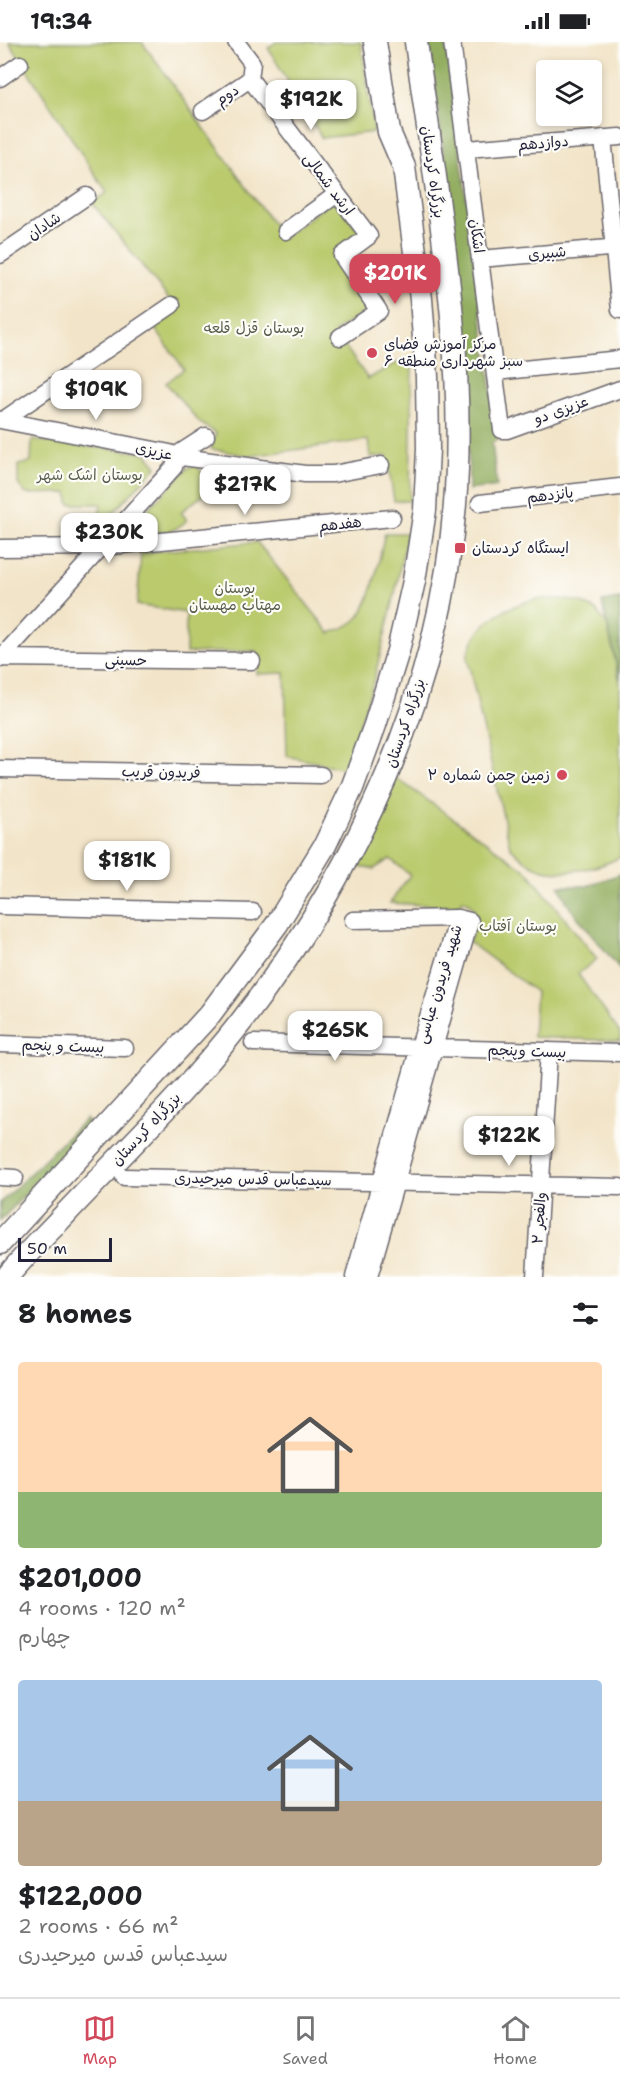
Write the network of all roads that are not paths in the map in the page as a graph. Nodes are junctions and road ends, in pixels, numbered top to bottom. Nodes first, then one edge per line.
1 (236, 42) edge
2 (375, 42) edge
3 (389, 42) edge
4 (416, 42) edge
5 (452, 42) edge
6 (20, 64) dead end
7 (0, 78) edge
8 (250, 79) junction
9 (204, 111) dead end
10 (612, 137) edge
11 (466, 149) junction
12 (404, 167) junction
13 (337, 194) junction
14 (87, 196) dead end
15 (286, 231) dead end
16 (617, 247) edge
17 (0, 255) edge
18 (480, 259) junction
19 (172, 305) dead end
20 (620, 310) edge
21 (340, 337) dead end
22 (620, 359) edge
23 (495, 372) junction
24 (620, 389) edge
25 (2, 420) edge
26 (502, 430) joint
27 (206, 436) dead end
28 (175, 456) junction
29 (381, 465) dead end
30 (620, 487) edge
31 (480, 503) dead end
32 (392, 518) dead end
33 (101, 547) junction
34 (0, 548) edge
35 (0, 658) edge
36 (252, 661) dead end
37 (0, 769) edge
38 (321, 775) dead end
39 (0, 906) edge
40 (253, 912) dead end
41 (353, 920) dead end
42 (253, 1042) dead end
43 (0, 1044) edge
44 (126, 1048) dead end
45 (426, 1048) junction
46 (549, 1051) junction
47 (620, 1053) edge
48 (124, 1177) dead end
49 (389, 1182) junction
50 (541, 1185) junction
51 (620, 1187) edge
52 (0, 1243) edge
53 (7, 1277) edge
54 (354, 1277) edge
55 (369, 1277) edge
56 (535, 1277) edge

1 - 8 street, ارشد شمالی
2 - 12 highway, بزرگراه کردستان
3 - 12 highway
4 - 53 highway, بزرگراه کردستان
5 - 11 street, اشکان
6 - 7 street
8 - 9 street, دوم
8 - 13 street, ارشد شمالی
10 - 11 street, دوازدهم
10 - 16 street
11 - 18 street, اشکان
12 - 52 highway, بزرگراه کردستان
13 - 15 street
13 - 21 street, ارشد شمالی
14 - 17 street, شادان
16 - 18 street, شبیری
16 - 20 street
18 - 23 street, اشکان
19 - 25 street
22 - 23 street
23 - 26 street, اشکان
24 - 26 street, عزیزی دو
25 - 28 street, عزیزی
27 - 28 street
28 - 29 street, عزیزی
28 - 33 street
30 - 31 street, پانزدهم
32 - 33 street, هفدهم
33 - 34 street, هفدهم
33 - 35 street
35 - 36 street, حسینی
37 - 38 street, فریدون قریب
39 - 40 street
41 - 45 street, شهید فریدون عباسی
42 - 45 street, بیست وپنجم
43 - 44 street, بیست و پنجم
45 - 46 street, بیست وپنجم
45 - 49 street, شهید فریدون عباسی
46 - 47 street, بیست وپنجم
46 - 50 street, والفجر ۲
48 - 49 street, سیدعباس قدس میرحیدری
49 - 50 street, سیدعباس قدس میرحیدری
49 - 54 street, شهید فریدون عباسی
49 - 55 street, شهید فریدون عباسی
50 - 51 street, سیدعباس قدس میرحیدری
50 - 56 street, والفجر ۲

